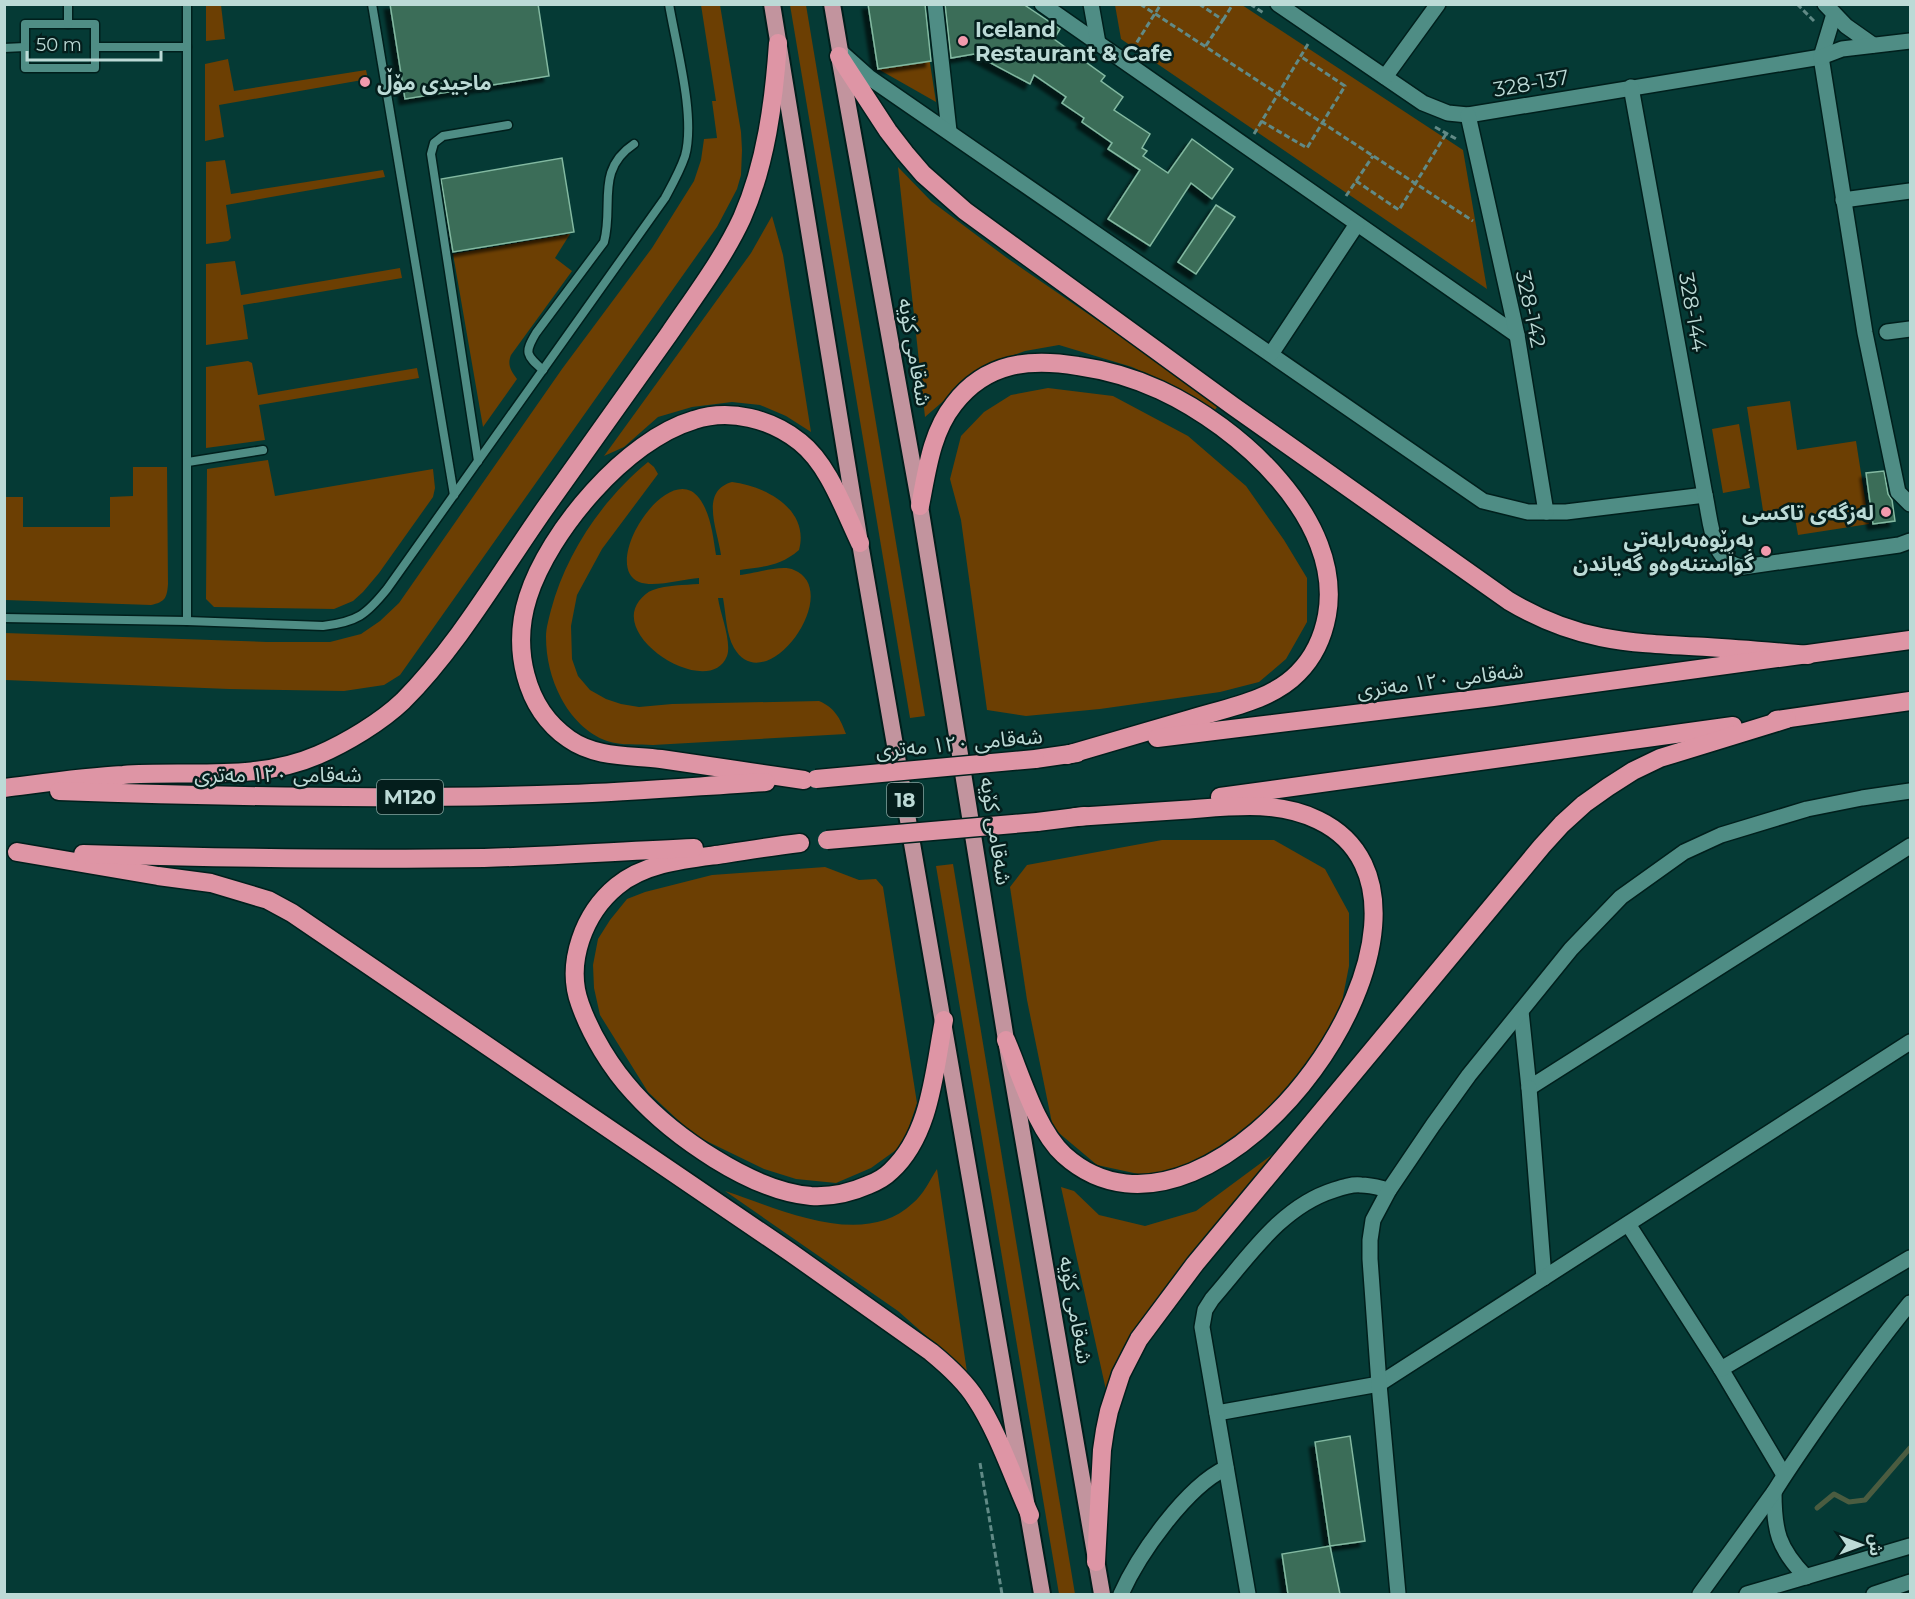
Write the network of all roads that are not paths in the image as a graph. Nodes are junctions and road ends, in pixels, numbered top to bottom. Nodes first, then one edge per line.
1 (68, 4) edge
2 (187, 4) edge
3 (372, 4) edge
4 (669, 4) edge
5 (772, 4) edge
6 (832, 4) edge
7 (935, 4) edge
8 (1042, 4) edge
9 (1091, 4) edge
10 (1438, 4) edge
11 (1830, 9) edge
12 (1274, 11) edge
13 (68, 24) junction
14 (1911, 41) edge
15 (778, 43) junction
16 (1098, 43) junction
17 (1874, 45) junction
18 (95, 47) junction
19 (187, 47) junction
20 (4, 48) edge
21 (25, 48) junction
22 (839, 53) junction
23 (1821, 57) junction
24 (1385, 77) junction
25 (1630, 87) junction
26 (1468, 115) junction
27 (508, 125) dead end
28 (949, 131) junction
29 (634, 144) dead end
30 (1911, 191) edge
31 (1843, 200) junction
32 (1357, 224) junction
33 (1911, 329) edge
34 (1887, 332) dead end
35 (1516, 335) junction
36 (1271, 354) junction
37 (543, 370) junction
38 (263, 450) dead end
39 (477, 461) junction
40 (188, 462) junction
41 (1904, 491) edge
42 (454, 495) junction
43 (1705, 495) junction
44 (1911, 504) edge
45 (920, 506) junction
46 (1546, 512) junction
47 (1911, 542) edge
48 (860, 543) junction
49 (4, 618) edge
50 (187, 621) junction
51 (1911, 640) edge
52 (1808, 655) junction
53 (1911, 701) edge
54 (1787, 719) junction
55 (1067, 755) junction
56 (810, 779) junction
57 (4, 789) edge
58 (1911, 791) edge
59 (1075, 817) junction
60 (800, 843) junction
61 (1911, 846) edge
62 (10, 851) edge
63 (1521, 1011) junction
64 (944, 1020) junction
65 (1006, 1040) junction
66 (1911, 1042) edge
67 (1529, 1088) junction
68 (1389, 1190) junction
69 (1628, 1224) junction
70 (1911, 1258) edge
71 (1544, 1278) junction
72 (1911, 1303) edge
73 (1721, 1369) junction
74 (1379, 1384) junction
75 (1216, 1413) junction
76 (1226, 1468) junction
77 (1784, 1475) junction
78 (1774, 1492) junction
79 (1029, 1515) junction
80 (1911, 1546) edge
81 (1096, 1562) junction
82 (1806, 1577) junction
83 (1911, 1582) edge
84 (1042, 1594) edge
85 (1102, 1594) edge
86 (1121, 1594) edge
87 (1248, 1594) edge
88 (1398, 1594) edge
89 (1700, 1594) edge
90 (1747, 1594) edge
91 (1874, 1594) edge

1 - 13 lane
2 - 19 lane
3 - 42 lane
4 - 37 lane
5 - 15 highway, 18
6 - 22 highway, شەقامی کۆیە
7 - 28 street
8 - 16 street
9 - 16 street
10 - 24 street
11 - 17 street
11 - 23 street
12 - 24 street, 328-137
13 - 18 lane
13 - 21 lane
14 - 17 street, 328-137
15 - 48 highway, 18
15 - 57 highway
16 - 32 street
17 - 23 street, 328-137
18 - 19 lane
18 - 21 lane
19 - 40 lane
20 - 21 lane
22 - 28 street
22 - 45 highway, شەقامی کۆیە
22 - 52 highway
23 - 25 street, 328-137
23 - 31 street
24 - 26 street, 328-137
25 - 26 street, 328-137
25 - 43 street, 328-144
26 - 35 street, 328-142
27 - 39 lane
28 - 36 street
29 - 37 lane
30 - 31 street
31 - 41 street
32 - 35 street
32 - 36 street
33 - 34 street
35 - 46 street, 328-142
36 - 46 street
37 - 39 lane
38 - 40 lane
39 - 42 lane
40 - 50 lane
41 - 44 street
42 - 50 lane
43 - 46 street
43 - 47 street, 328-144
45 - 55 highway
45 - 65 highway, شەقامی کۆیە
48 - 56 highway
48 - 64 highway, 18
49 - 50 lane
51 - 52 highway, شەقامی ١٢٠ مەتری
52 - 55 highway, شەقامی ١٢٠ مەتری
53 - 54 highway
54 - 59 highway
54 - 81 highway
55 - 56 highway, شەقامی ١٢٠ مەتری / M120, bridge
56 - 57 highway, شەقامی ١٢٠ مەتری / M120
58 - 63 street
59 - 60 highway, bridge
59 - 65 highway
60 - 62 highway
60 - 64 highway
61 - 67 street
62 - 79 highway
63 - 67 street
63 - 68 street
64 - 79 highway, 18
65 - 81 highway, شەقامی کۆیە
66 - 69 street
67 - 71 street
68 - 74 street
68 - 75 street
69 - 71 street
69 - 73 street
70 - 73 street
71 - 74 street
72 - 77 street
73 - 77 street
74 - 75 street
74 - 88 street
75 - 76 street
76 - 86 street
76 - 87 street
77 - 78 street
78 - 82 street
78 - 89 street
79 - 84 highway, 18
80 - 82 street
81 - 85 highway, شەقامی کۆیە
82 - 90 street
83 - 91 street

